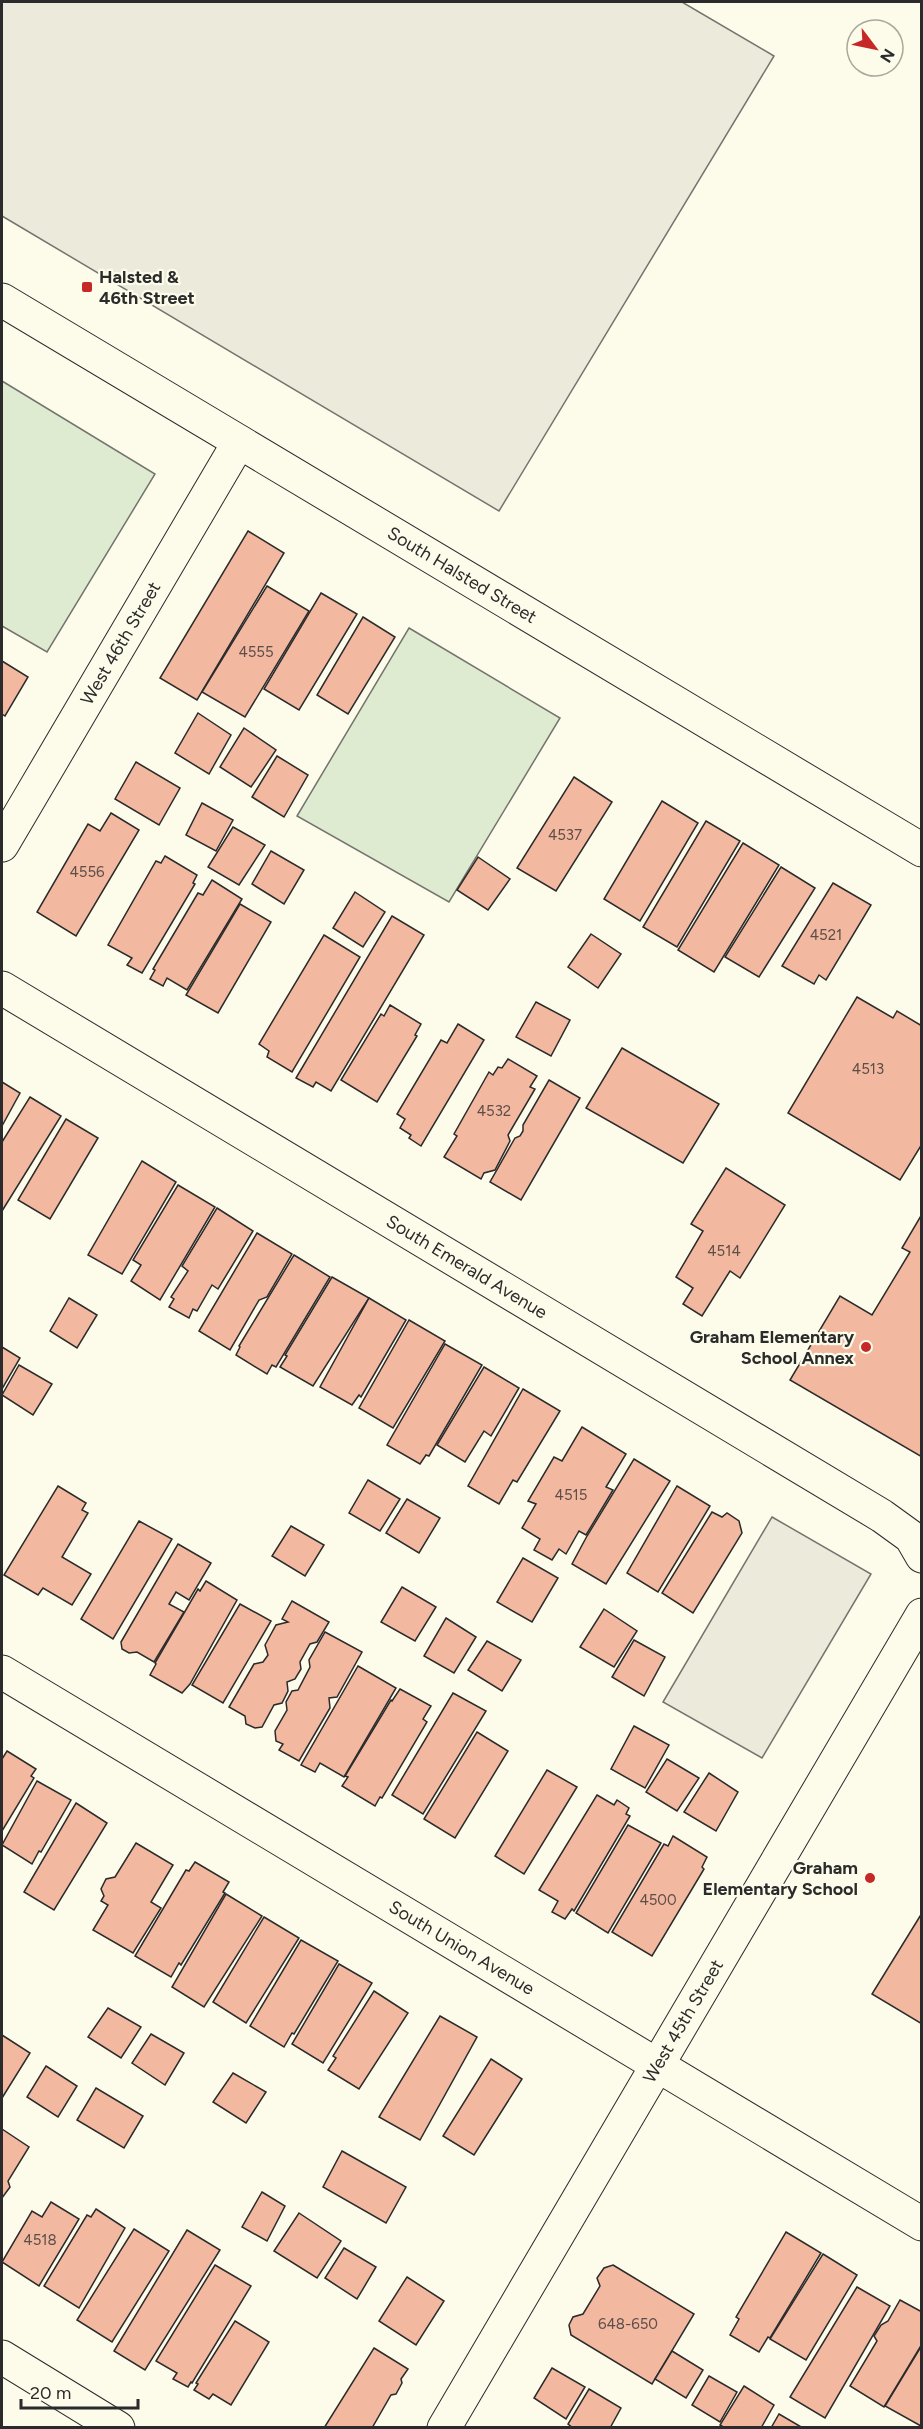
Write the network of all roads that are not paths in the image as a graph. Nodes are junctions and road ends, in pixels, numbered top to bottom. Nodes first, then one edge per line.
1 (2, 300) edge
2 (239, 442) junction
3 (2, 845) edge
4 (921, 850) edge
5 (2, 988) edge
6 (921, 1556) edge
7 (921, 1615) edge
8 (2, 1672) edge
9 (658, 2066) junction
10 (921, 2224) edge
11 (2, 2357) edge
12 (118, 2427) edge
13 (444, 2427) edge

1 - 2 street, South Halsted Street
2 - 3 street, West 46th Street
2 - 4 street, South Halsted Street
5 - 6 street, South Emerald Avenue
7 - 9 street, West 45th Street
8 - 9 street, South Union Avenue
9 - 10 street, South Union Avenue
9 - 13 street, West 45th Street
11 - 12 street

